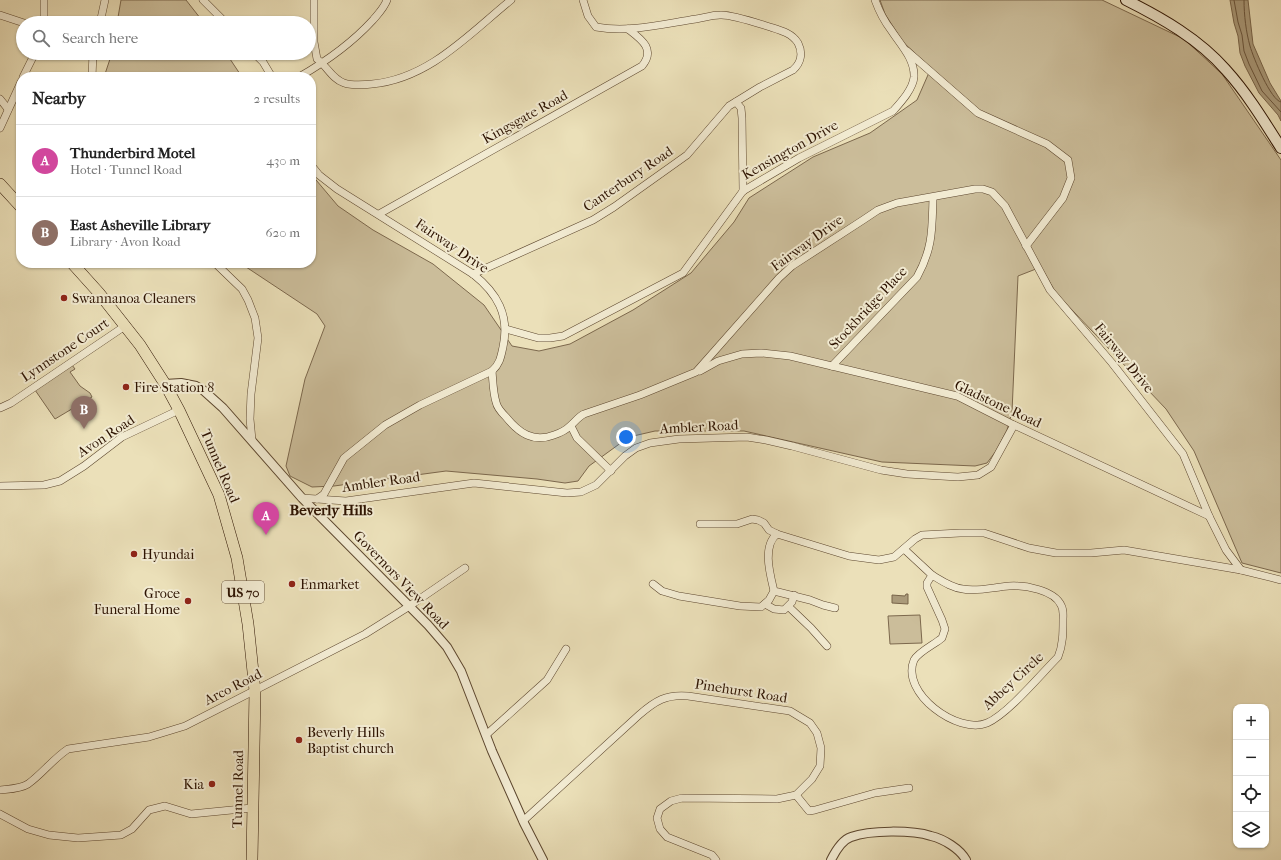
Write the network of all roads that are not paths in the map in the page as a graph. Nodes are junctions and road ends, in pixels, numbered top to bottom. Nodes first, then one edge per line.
1 (44, 0) edge
2 (105, 0) edge
3 (203, 0) edge
4 (314, 0) edge
5 (387, 0) edge
6 (511, 0) edge
7 (583, 0) edge
8 (875, 0) edge
9 (1126, 0) edge
10 (0, 15) edge
11 (44, 16) edge
12 (102, 16) edge
13 (219, 16) edge
14 (314, 16) edge
15 (16, 20) edge
16 (628, 29) junction
17 (902, 46) junction
18 (316, 55) edge
19 (32, 60) edge
20 (93, 60) edge
21 (261, 60) edge
22 (323, 63) junction
23 (26, 72) edge
24 (92, 72) edge
25 (269, 72) edge
26 (308, 72) edge
27 (16, 92) edge
28 (0, 99) edge
29 (736, 102) junction
30 (8, 109) junction
31 (0, 128) edge
32 (1281, 148) edge
33 (316, 171) edge
34 (0, 184) edge
35 (743, 191) junction
36 (933, 198) junction
37 (16, 202) edge
38 (379, 214) junction
39 (1026, 246) junction
40 (76, 268) edge
41 (220, 268) edge
42 (473, 274) junction
43 (124, 326) junction
44 (506, 329) junction
45 (832, 366) junction
46 (492, 371) junction
47 (696, 372) junction
48 (165, 384) junction
49 (0, 408) edge
50 (179, 410) junction
51 (570, 426) junction
52 (1014, 426) junction
53 (252, 440) junction
54 (611, 471) junction
55 (0, 486) edge
56 (302, 498) junction
57 (317, 499) junction
58 (1209, 516) junction
59 (700, 524) dead end
60 (777, 534) junction
61 (904, 549) junction
62 (465, 568) dead end
63 (1241, 570) junction
64 (932, 575) junction
65 (1281, 580) edge
66 (653, 584) dead end
67 (774, 591) junction
68 (794, 595) junction
69 (765, 604) junction
70 (408, 607) junction
71 (789, 607) junction
72 (835, 608) dead end
73 (827, 646) dead end
74 (566, 649) dead end
75 (255, 691) junction
76 (486, 735) junction
77 (909, 788) dead end
78 (0, 790) edge
79 (796, 795) junction
80 (252, 808) junction
81 (0, 814) edge
82 (523, 821) junction
83 (252, 860) edge
84 (543, 860) edge
85 (716, 860) edge
86 (831, 860) edge
87 (966, 860) edge

1 - 11 street
2 - 12 street
3 - 13 street
4 - 14 street
5 - 22 street
6 - 22 street
7 - 16 street, Canterbury Road
8 - 17 street, Kensington Drive
9 - 32 main road
10 - 15 street
16 - 29 street, Canterbury Road
16 - 38 street, Kingsgate Road
17 - 35 street, Kensington Drive
17 - 39 street
18 - 22 street
19 - 23 street
20 - 24 street
21 - 25 street
22 - 26 street
27 - 30 street
28 - 30 street
29 - 35 street
29 - 42 street, Canterbury Road
30 - 31 street
33 - 38 street, Fairway Drive
34 - 37 main road
35 - 44 street, Kensington Drive
36 - 39 street, Fairway Drive
36 - 45 street, Stockbridge Place
36 - 47 street, Fairway Drive
38 - 42 street, Fairway Drive
39 - 58 street, Fairway Drive
40 - 43 main road, Tunnel Road / US 70
41 - 53 street
42 - 44 street, Fairway Drive
43 - 48 main road, Tunnel Road / US 70
43 - 49 street, Lynnstone Court
44 - 46 street, Fairway Drive
45 - 47 street, Gladstone Road
45 - 52 street, Gladstone Road
46 - 51 street, Fairway Drive
46 - 57 street
47 - 51 street, Fairway Drive
48 - 50 main road, Tunnel Road / US 70
48 - 53 street, Governors View Road
50 - 55 street, Avon Road
50 - 75 main road, Tunnel Road / US 70
51 - 54 street
52 - 54 street, Ambler Road
52 - 58 street, Gladstone Road
53 - 56 street, Governors View Road
54 - 57 street, Ambler Road
56 - 57 street, Ambler Road
56 - 70 street, Governors View Road
58 - 63 street, Fairway Drive
59 - 60 street
60 - 61 street
60 - 67 street
61 - 63 street
61 - 64 street, Abbey Circle
62 - 70 street, Arco Road
63 - 65 street
64 - 64 street, Abbey Circle
66 - 69 street
67 - 68 street
67 - 69 street
68 - 71 street
68 - 72 street
69 - 71 street
70 - 75 street, Arco Road
70 - 76 street, Governors View Road
71 - 73 street
74 - 76 street
75 - 78 street, Arco Road
75 - 80 main road, Tunnel Road / US 70
76 - 82 street, Governors View Road
77 - 79 street
79 - 82 street, Pinehurst Road
79 - 85 street
80 - 81 street
80 - 83 main road, Tunnel Road / US 70
82 - 84 street, Governors View Road
86 - 87 street

